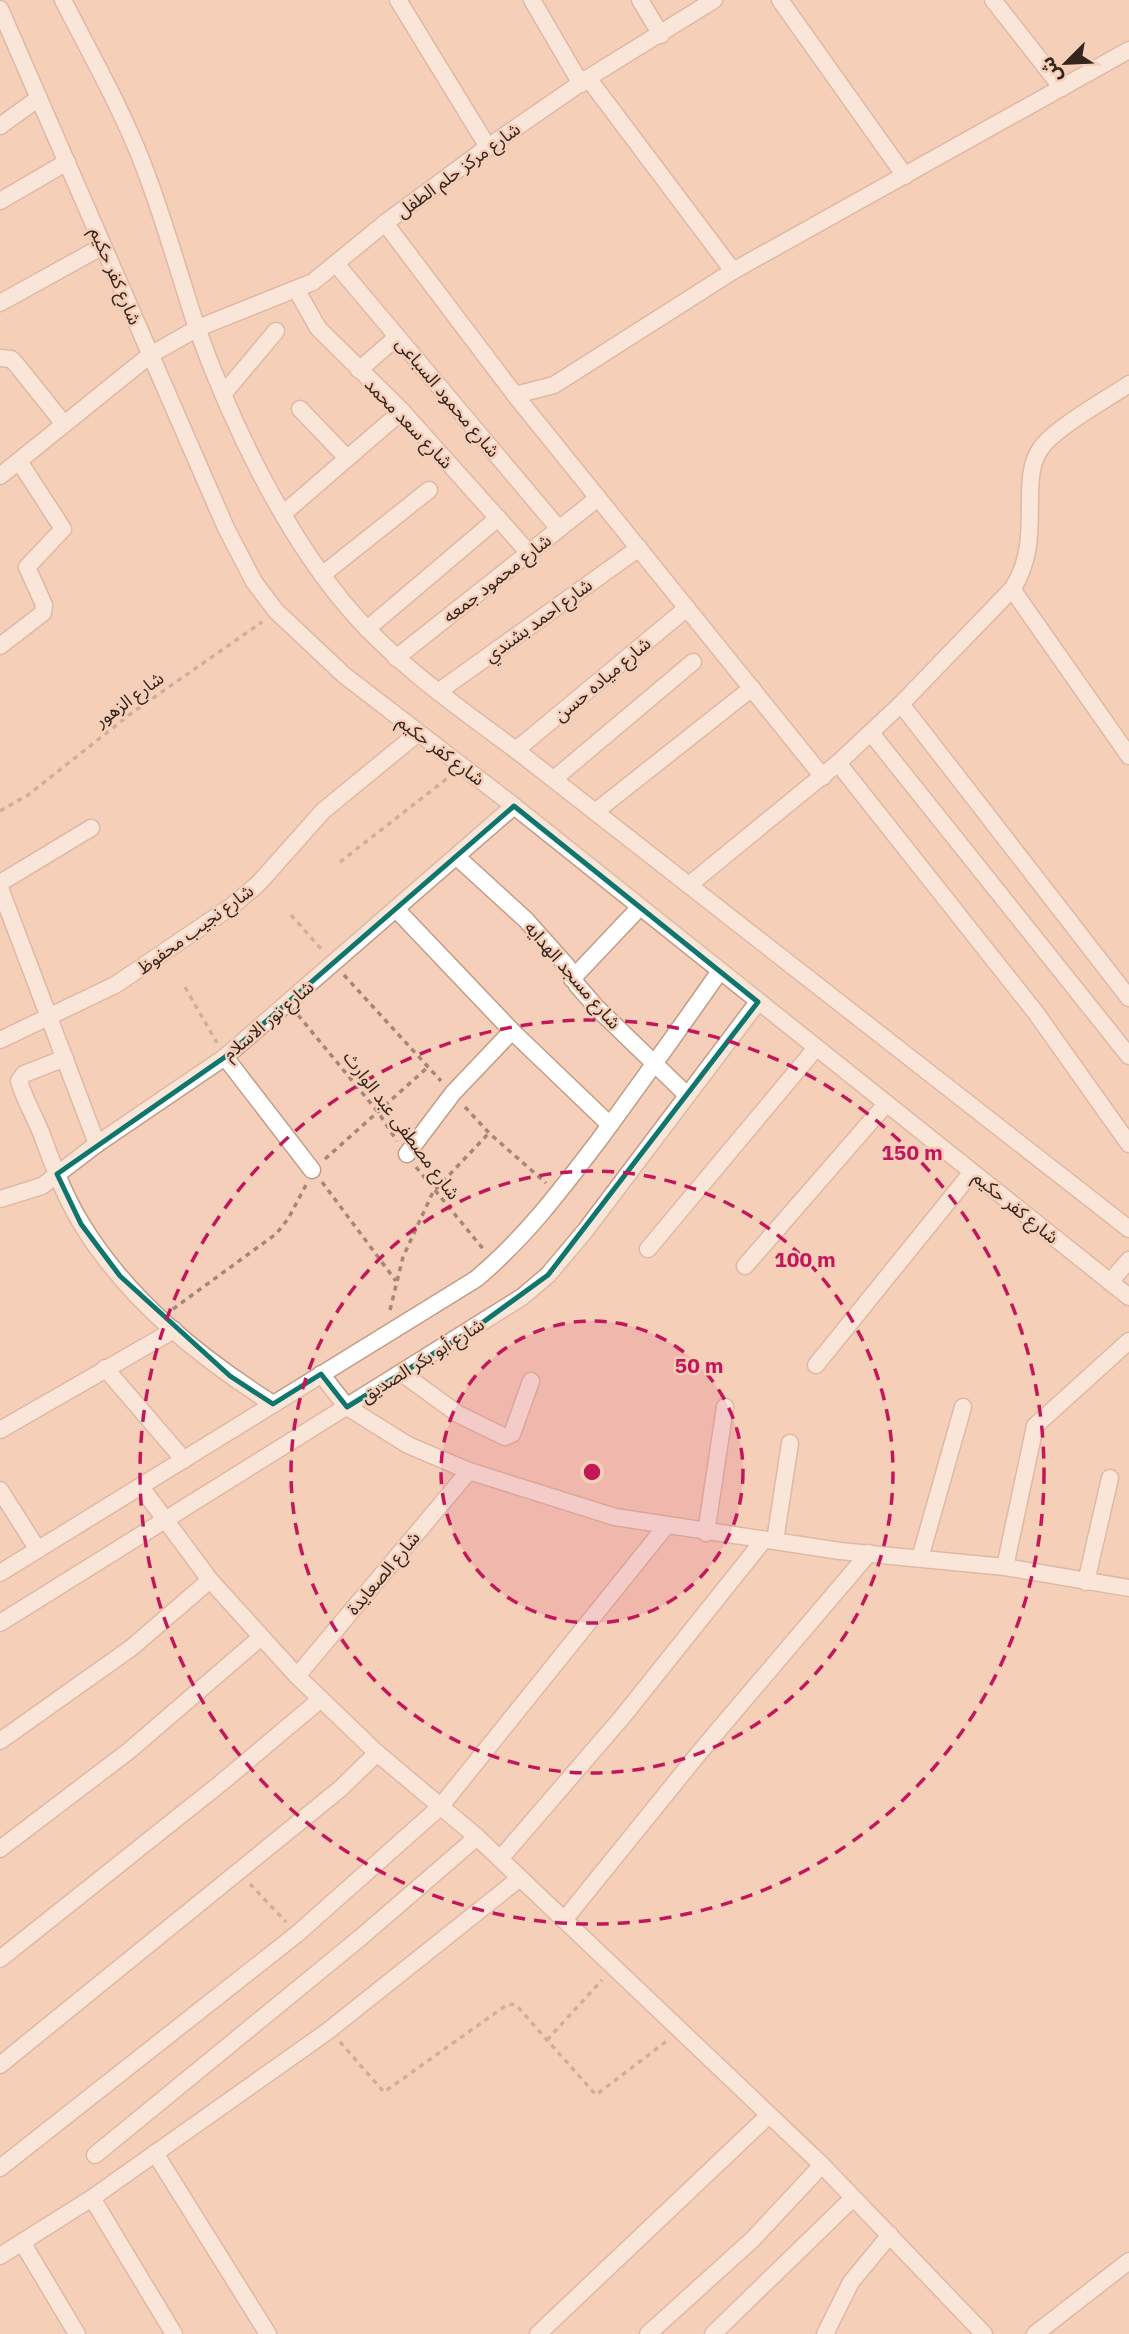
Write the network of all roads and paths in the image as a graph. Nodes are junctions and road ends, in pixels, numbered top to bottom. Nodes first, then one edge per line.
1 (63, 0) edge
2 (398, 0) edge
3 (532, 0) edge
4 (640, 0) edge
5 (714, 0) edge
6 (780, 0) edge
7 (993, 0) edge
8 (0, 9) edge
9 (661, 35) junction
10 (1129, 50) edge
11 (585, 81) junction
12 (1062, 88) junction
13 (39, 98) junction
14 (0, 127) edge
15 (488, 147) junction
16 (67, 162) junction
17 (905, 176) junction
18 (0, 201) edge
19 (385, 223) junction
20 (103, 246) junction
21 (337, 265) junction
22 (733, 271) junction
23 (296, 289) junction
24 (0, 303) edge
25 (198, 328) junction
26 (276, 331) dead end
27 (397, 337) junction
28 (150, 355) junction
29 (0, 358) edge
30 (359, 370) junction
31 (1129, 384) edge
32 (224, 393) junction
33 (515, 395) junction
34 (300, 409) dead end
35 (402, 411) junction
36 (64, 424) junction
37 (348, 458) junction
38 (19, 461) junction
39 (0, 476) edge
40 (429, 490) dead end
41 (598, 498) junction
42 (284, 513) junction
43 (498, 518) junction
44 (559, 529) junction
45 (639, 548) junction
46 (529, 553) junction
47 (322, 575) junction
48 (1012, 589) junction
49 (687, 608) junction
50 (276, 611) junction
51 (367, 629) junction
52 (0, 646) edge
53 (396, 658) junction
54 (693, 662) dead end
55 (752, 688) junction
56 (438, 692) junction
57 (901, 704) junction
58 (418, 733) junction
59 (871, 733) junction
60 (516, 750) junction
61 (1129, 756) edge
62 (838, 764) junction
63 (461, 767) junction
64 (823, 777) junction
65 (554, 779) junction
66 (514, 806) junction
67 (0, 811) edge
68 (596, 812) junction
69 (91, 828) dead end
70 (457, 857) junction
71 (340, 862) dead end
72 (689, 885) junction
73 (0, 886) edge
74 (640, 907) junction
75 (396, 909) junction
76 (291, 915) dead end
77 (335, 964) junction
78 (720, 971) junction
79 (572, 979) junction
80 (185, 987) dead end
81 (1129, 998) edge
82 (758, 1002) junction
83 (288, 1003) junction
84 (48, 1016) junction
85 (512, 1031) junction
86 (0, 1040) edge
87 (816, 1048) junction
88 (1129, 1056) edge
89 (225, 1057) junction
90 (65, 1058) junction
91 (655, 1065) junction
92 (428, 1067) dead end
93 (688, 1095) junction
94 (886, 1104) junction
95 (378, 1112) junction
96 (610, 1125) junction
97 (489, 1133) dead end
98 (97, 1144) junction
99 (1129, 1144) edge
100 (407, 1154) junction
101 (312, 1170) junction
102 (972, 1172) junction
103 (57, 1174) junction
104 (433, 1192) junction
105 (0, 1199) edge
106 (1125, 1219) edge
107 (648, 1249) dead end
108 (1129, 1260) edge
109 (495, 1263) junction
110 (745, 1266) dead end
111 (396, 1281) junction
112 (1110, 1282) junction
113 (1129, 1297) edge
114 (160, 1318) junction
115 (174, 1331) junction
116 (385, 1336) junction
117 (1129, 1341) edge
118 (816, 1365) dead end
119 (105, 1368) junction
120 (321, 1374) junction
121 (403, 1374) junction
122 (531, 1381) dead end
123 (273, 1405) junction
124 (347, 1406) junction
125 (725, 1407) dead end
126 (963, 1407) dead end
127 (0, 1430) edge
128 (790, 1443) dead end
129 (184, 1460) junction
130 (469, 1471) junction
131 (1111, 1478) dead end
132 (141, 1487) junction
133 (0, 1490) edge
134 (165, 1521) junction
135 (666, 1526) junction
136 (706, 1533) junction
137 (769, 1541) junction
138 (38, 1550) junction
139 (869, 1553) junction
140 (920, 1558) junction
141 (1005, 1567) junction
142 (0, 1573) edge
143 (210, 1580) junction
144 (1086, 1582) junction
145 (1129, 1588) edge
146 (0, 1623) edge
147 (260, 1638) junction
148 (297, 1676) junction
149 (321, 1699) junction
150 (0, 1741) edge
151 (377, 1753) junction
152 (440, 1807) junction
153 (477, 1838) junction
154 (0, 1849) edge
155 (500, 1859) junction
156 (239, 1872) junction
157 (520, 1878) junction
158 (564, 1920) junction
159 (297, 1934) junction
160 (0, 1959) edge
161 (614, 1967) junction
162 (328, 2031) junction
163 (680, 2031) junction
164 (547, 2040) junction
165 (0, 2065) edge
166 (769, 2115) junction
167 (155, 2153) junction
168 (95, 2155) dead end
169 (822, 2165) junction
170 (0, 2168) edge
171 (92, 2198) junction
172 (852, 2199) junction
173 (890, 2235) junction
174 (22, 2242) junction
175 (0, 2256) edge
176 (1129, 2261) edge
177 (974, 2331) edge
178 (77, 2334) edge
179 (174, 2334) edge
180 (268, 2334) edge
181 (538, 2334) edge
182 (648, 2334) edge
183 (713, 2334) edge
184 (825, 2334) edge
185 (1035, 2334) edge

1 - 25 street
2 - 15 street
3 - 11 street
4 - 9 street
5 - 9 street, شارع مركز حلم الطفل
6 - 17 street
7 - 12 street
8 - 13 street, شارع كفر حكيم
9 - 11 street, شارع مركز حلم الطفل
10 - 12 street
11 - 15 street, شارع مركز حلم الطفل
11 - 22 street
12 - 17 street
13 - 14 street
13 - 16 street, شارع كفر حكيم
15 - 19 street, شارع مركز حلم الطفل
16 - 18 street
16 - 20 street, شارع كفر حكيم
17 - 22 street
19 - 21 street, شارع مركز حلم الطفل
19 - 33 street
20 - 24 street
20 - 28 street, شارع كفر حكيم
21 - 23 street, شارع مركز حلم الطفل
21 - 27 street, شارع محمود السباعى
22 - 33 street
23 - 25 street, شارع مركز حلم الطفل
23 - 30 street, شارع سعد محمد
25 - 28 street, شارع مركز حلم الطفل
25 - 32 street
26 - 32 street
27 - 30 street
27 - 44 street, شارع محمود السباعى
28 - 36 street, شارع مركز حلم الطفل
28 - 50 street, شارع كفر حكيم
29 - 36 street
30 - 35 street, شارع سعد محمد
31 - 48 street
32 - 42 street
33 - 41 street
34 - 37 street
35 - 37 street
35 - 43 street, شارع سعد محمد
36 - 38 street, شارع مركز حلم الطفل
37 - 42 street
38 - 39 street, شارع مركز حلم الطفل
38 - 52 street
40 - 47 street
41 - 44 street, شارع محمود جمعه
41 - 45 street
42 - 47 street
43 - 46 street, شارع سعد محمد
43 - 51 street
44 - 46 street, شارع محمود جمعه
45 - 49 street
45 - 56 street, شارع احمد بشندي
46 - 53 street, شارع محمود جمعه
47 - 51 street
48 - 57 street
48 - 61 street
49 - 55 street
49 - 60 street, شارع مياده حسن
50 - 58 street, شارع كفر حكيم
50 - 67 path, شارع الزهور
51 - 53 street
53 - 56 street
54 - 65 street
55 - 64 street
55 - 68 street
56 - 60 street
57 - 59 street
57 - 81 street
58 - 63 street, شارع كفر حكيم
58 - 84 street, شارع نجيب محفوظ
59 - 62 street
59 - 88 street
60 - 65 street
62 - 64 street
62 - 99 street
63 - 66 street, شارع كفر حكيم
63 - 71 path
64 - 72 street
65 - 68 street
66 - 70 street, شارع نور الاسلام
66 - 74 street, شارع كفر حكيم
68 - 72 street
69 - 73 street
70 - 75 street, شارع نور الاسلام
70 - 79 street, شارع مسجد الهدايه
72 - 106 street
73 - 84 street
74 - 78 street, شارع كفر حكيم
74 - 79 street
75 - 77 street, شارع نور الاسلام
75 - 85 street
76 - 77 path
77 - 83 street, شارع نور الاسلام
78 - 82 street, شارع كفر حكيم
78 - 91 street
79 - 91 street, شارع مسجد الهدايه
80 - 89 path
82 - 87 street, شارع كفر حكيم
82 - 93 street, شارع أبو بكر الصديق
83 - 89 street, شارع نور الاسلام
83 - 95 path, شارع مصطفى عبد الوارث
84 - 86 street, شارع نجيب محفوظ
84 - 90 street
85 - 96 street
85 - 100 street
87 - 94 street, شارع كفر حكيم
87 - 107 street
89 - 98 street, شارع نور الاسلام
89 - 101 street
90 - 98 street
90 - 103 street
91 - 93 street, شارع مسجد الهدايه
91 - 96 street
92 - 95 path
93 - 121 street, شارع أبو بكر الصديق
94 - 102 street, شارع كفر حكيم
94 - 110 street
95 - 100 path, شارع مصطفى عبد الوارث
95 - 101 path
96 - 109 street
97 - 104 path
98 - 103 street, شارع نور الاسلام
100 - 104 path, شارع مصطفى عبد الوارث
101 - 111 path
101 - 114 path
102 - 112 street, شارع كفر حكيم
102 - 118 street
103 - 105 street, شارع نور الاسلام
103 - 114 street
104 - 109 path, شارع مصطفى عبد الوارث
104 - 111 path
108 - 112 street
109 - 116 street
111 - 116 path
112 - 113 street, شارع كفر حكيم
114 - 115 street
115 - 119 street
115 - 123 street
116 - 120 street
117 - 141 street
119 - 127 street
119 - 129 street
120 - 123 street
120 - 124 street
121 - 122 street
121 - 124 street, شارع أبو بكر الصديق
123 - 129 street
124 - 130 street
124 - 134 street, شارع أبو بكر الصديق
125 - 136 street
126 - 140 street
128 - 137 street
129 - 132 street
130 - 135 street
130 - 148 street, شارع الصعايدة
131 - 144 street
132 - 134 street
132 - 138 street
133 - 138 street
134 - 143 street
134 - 146 street, شارع أبو بكر الصديق
135 - 136 street
135 - 152 street
136 - 137 street
137 - 139 street
137 - 155 street
138 - 142 street
139 - 140 street
139 - 158 street
140 - 141 street
141 - 144 street
143 - 147 street
143 - 150 street
144 - 145 street
147 - 148 street
147 - 154 street
148 - 149 street
149 - 151 street
149 - 160 street
151 - 152 street
151 - 156 street
152 - 153 street
152 - 159 street
153 - 155 street
153 - 168 street
155 - 157 street
156 - 159 path
156 - 165 street
157 - 158 street
157 - 162 street
158 - 161 street
159 - 170 street
161 - 163 street
161 - 164 path
162 - 164 path
162 - 167 street
163 - 164 path
163 - 166 street
166 - 169 street
166 - 181 street
167 - 171 street
167 - 180 street
169 - 172 street
169 - 182 street
171 - 174 street
171 - 179 street
172 - 173 street
172 - 183 street
173 - 177 street
173 - 184 street
174 - 175 street
174 - 178 street
176 - 185 street

